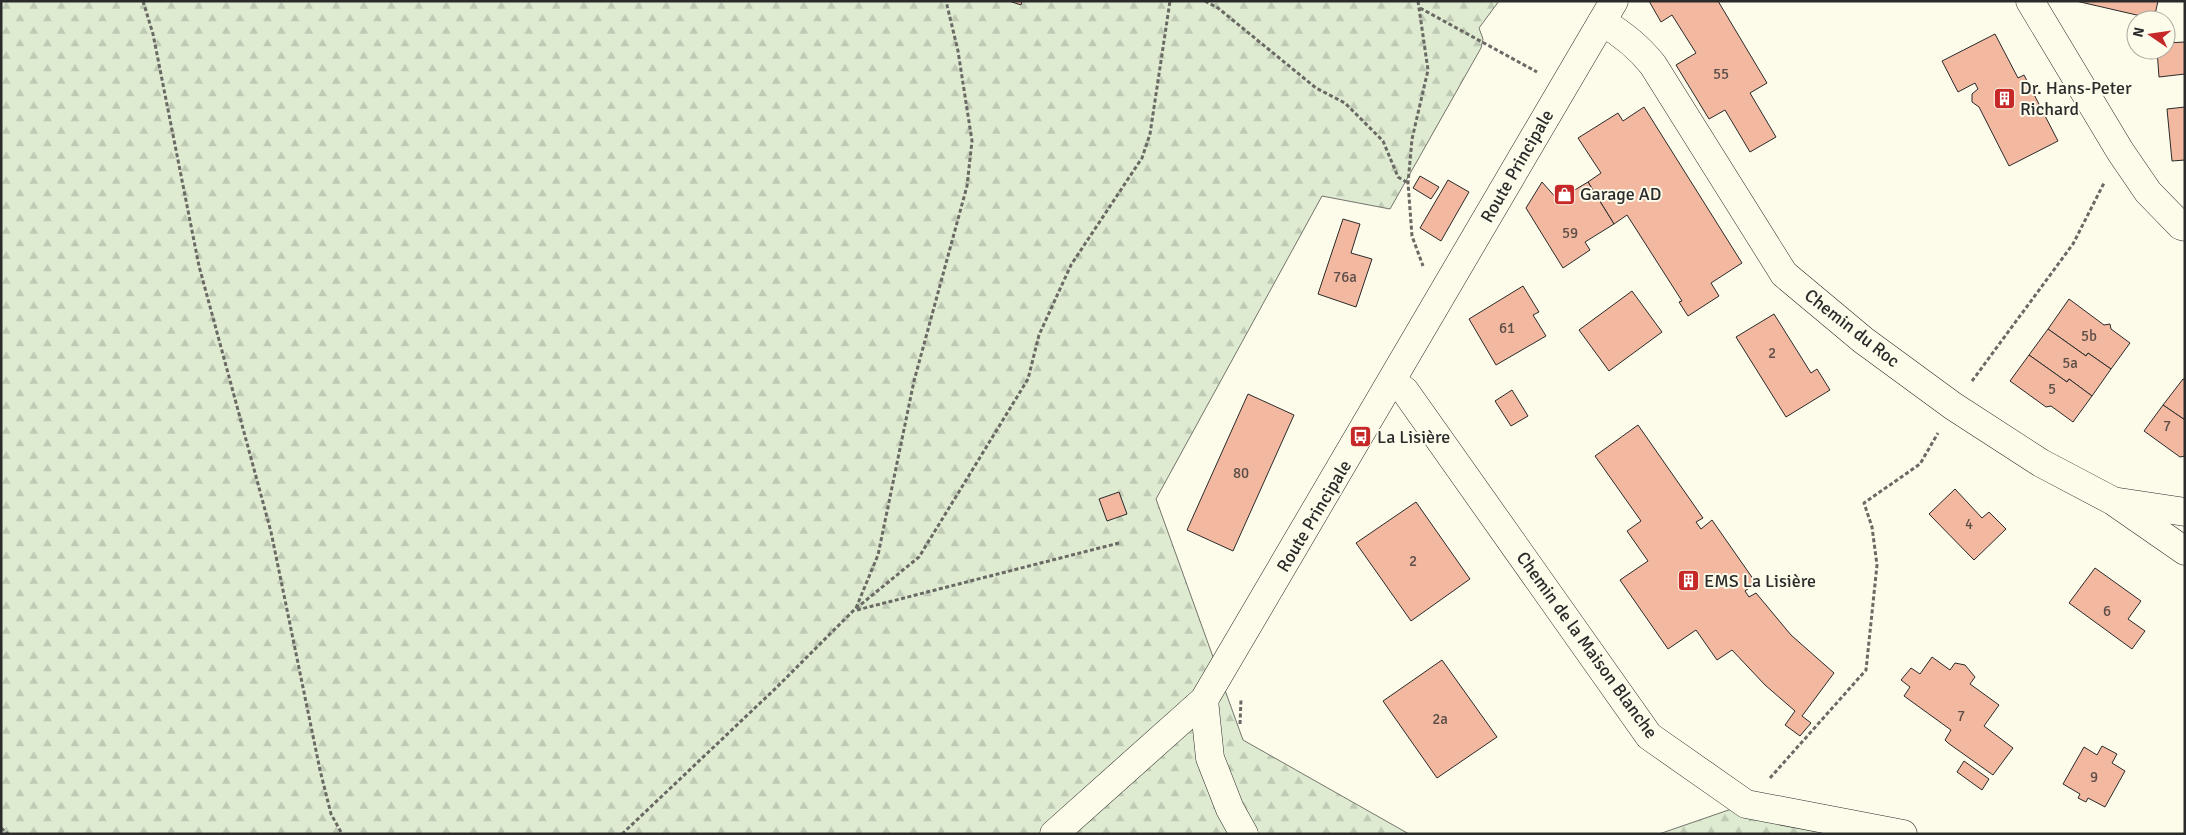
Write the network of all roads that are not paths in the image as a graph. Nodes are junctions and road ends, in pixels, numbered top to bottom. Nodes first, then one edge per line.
1 (2030, 1) edge
2 (1608, 12) edge
3 (2185, 227) edge
4 (1393, 382) junction
5 (2113, 501) junction
6 (2185, 512) edge
7 (2185, 551) edge
8 (1204, 700) junction
9 (1054, 834) edge
10 (1244, 834) edge
11 (1904, 834) edge

1 - 3 street
2 - 4 street, Route Principale
2 - 5 street, Chemin du Roc
4 - 8 street, Route Principale
4 - 11 street, Chemin de la Maison Blanche
5 - 6 street
5 - 7 street, Chemin du Roc
8 - 9 street, Route Principale
8 - 10 street

